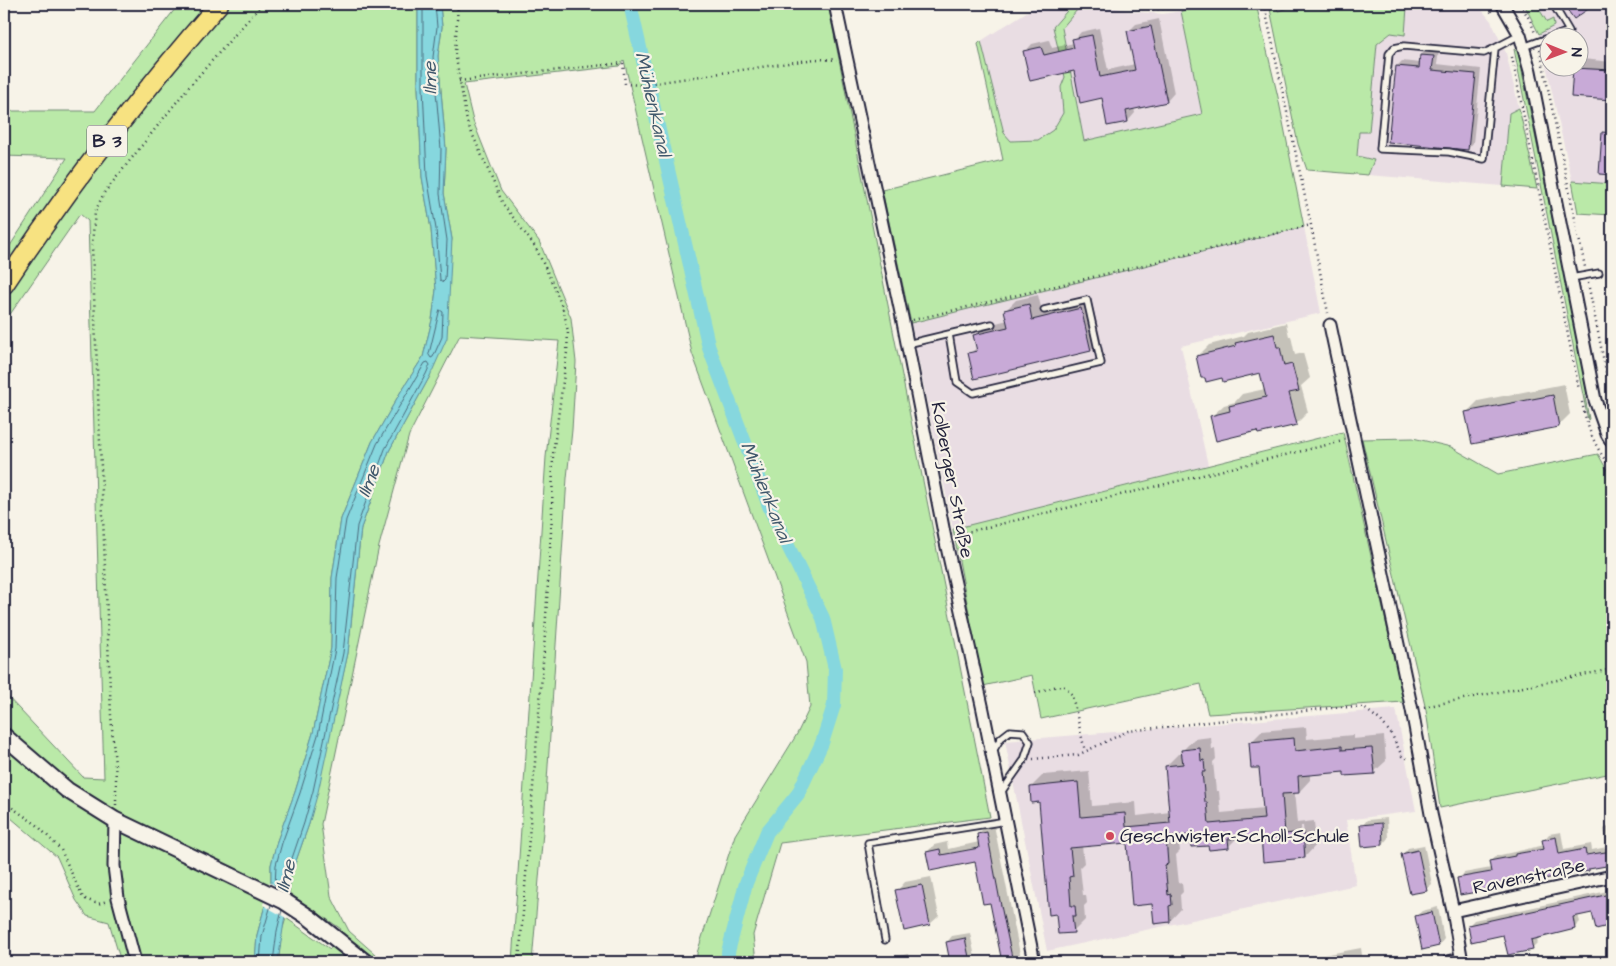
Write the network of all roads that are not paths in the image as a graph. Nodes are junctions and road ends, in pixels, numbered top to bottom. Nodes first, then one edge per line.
1 (219, 4) edge
2 (835, 4) edge
3 (1502, 4) edge
4 (1553, 4) edge
5 (1568, 28) edge
6 (1517, 41) junction
7 (1538, 41) edge
8 (1495, 48) junction
9 (1599, 273) dead end
10 (1571, 278) junction
11 (4, 285) edge
12 (1044, 310) dead end
13 (992, 324) dead end
14 (1330, 324) road end
15 (949, 334) junction
16 (907, 344) junction
17 (1612, 442) edge
18 (4, 736) edge
19 (992, 753) junction
20 (1000, 794) junction
21 (115, 820) junction
22 (1006, 821) junction
23 (1612, 876) edge
24 (1453, 911) junction
25 (885, 940) dead end
26 (1462, 961) edge
27 (135, 962) edge
28 (365, 962) edge
29 (1034, 962) edge
30 (1448, 962) edge

1 - 11 main road, B 3
2 - 16 street, Kolberger Straße
3 - 6 street
4 - 5 lane
6 - 7 lane
6 - 8 lane
6 - 10 street
8 - 8 lane
9 - 10 lane
10 - 17 street
12 - 15 lane
13 - 15 lane
14 - 24 street
15 - 16 lane
16 - 19 street, Kolberger Straße
18 - 21 street
19 - 20 street, Kolberger Straße
19 - 20 lane
20 - 22 street, Kolberger Straße
21 - 27 street
21 - 28 street
22 - 25 lane
22 - 29 street, Kolberger Straße
23 - 24 street, Ravenstraße
24 - 26 street
26 - 30 street

